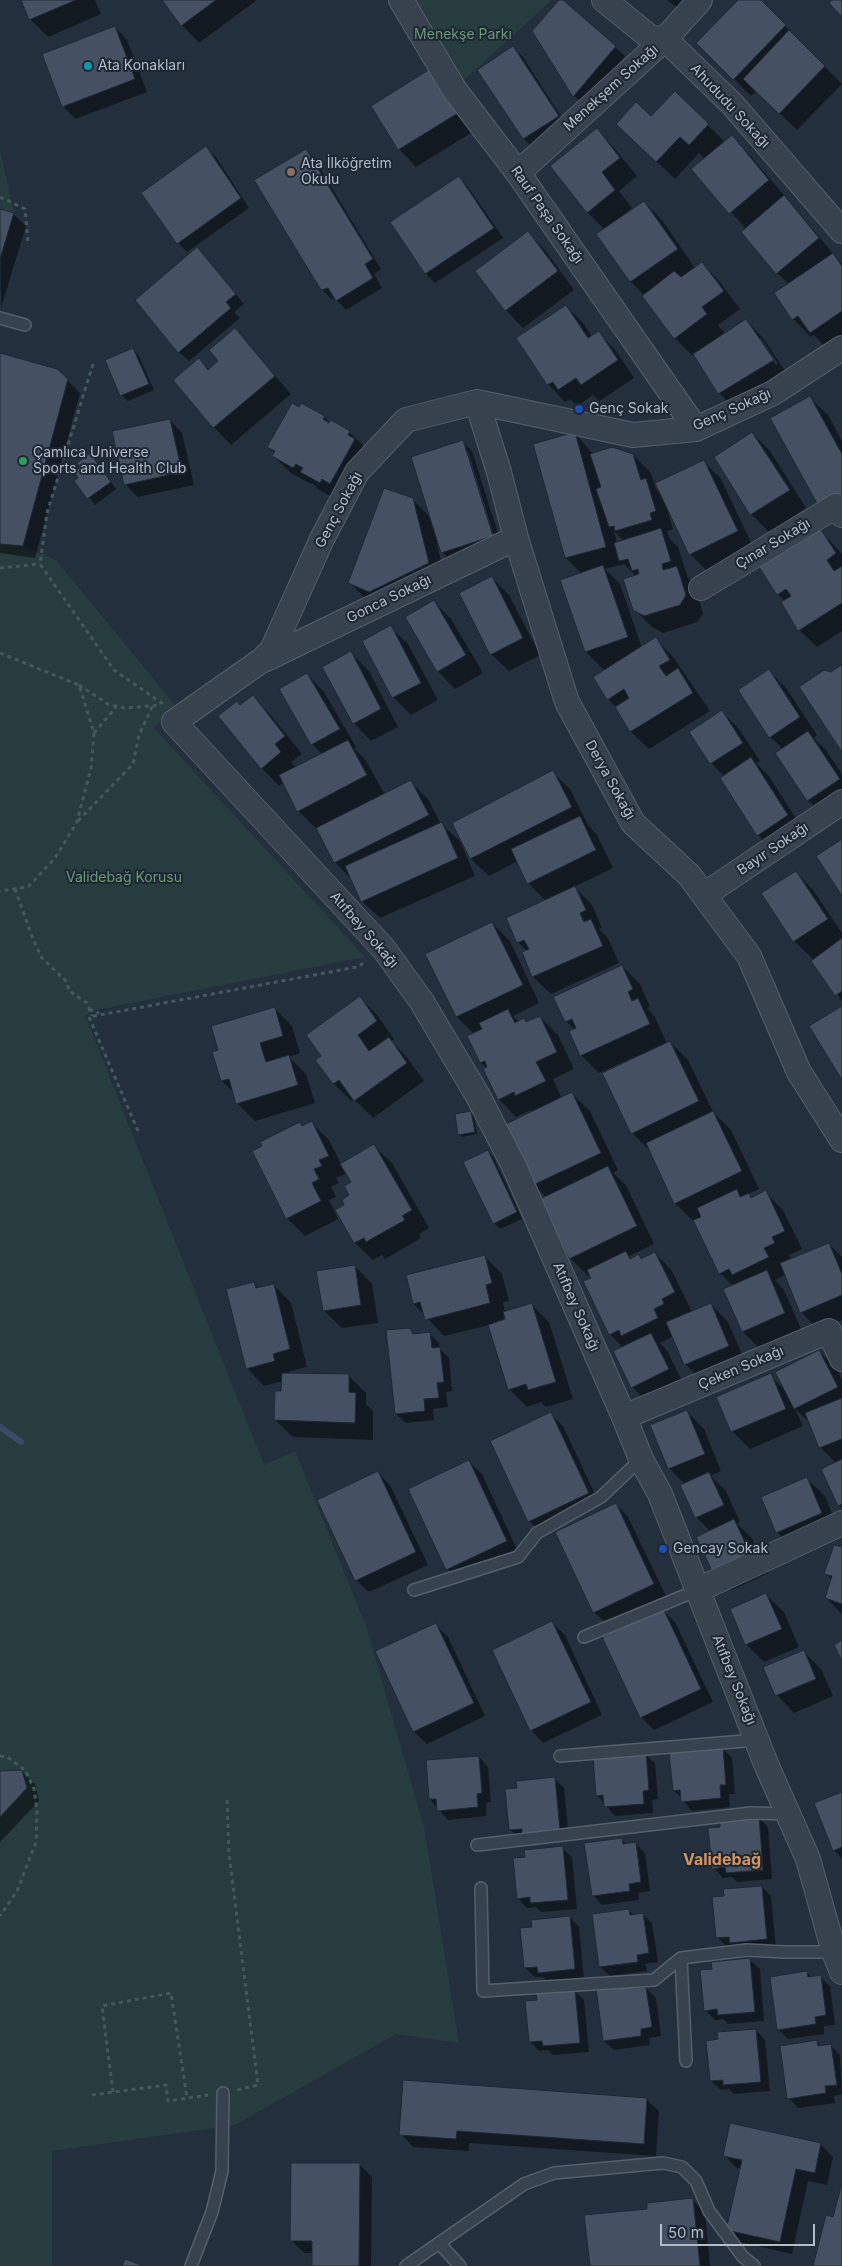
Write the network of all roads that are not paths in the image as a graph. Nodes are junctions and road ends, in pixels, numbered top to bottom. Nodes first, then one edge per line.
1 (401, 0) edge
2 (604, 0) edge
3 (700, 0) edge
4 (665, 39) junction
5 (518, 173) junction
6 (842, 231) edge
7 (0, 318) edge
8 (25, 325) dead end
9 (842, 348) edge
10 (477, 402) junction
11 (696, 429) junction
12 (842, 516) edge
13 (516, 538) junction
14 (701, 588) dead end
15 (262, 660) junction
16 (174, 722) joint
17 (842, 802) edge
18 (704, 895) junction
19 (842, 1140) edge
20 (842, 1360) edge
21 (624, 1417) junction
22 (640, 1459) junction
23 (842, 1523) edge
24 (414, 1590) dead end
25 (698, 1590) junction
26 (584, 1637) dead end
27 (757, 1740) junction
28 (560, 1756) dead end
29 (788, 1814) junction
30 (477, 1845) dead end
31 (481, 1888) dead end
32 (681, 1958) junction
33 (838, 1962) edge
34 (686, 2061) dead end
35 (223, 2093) road end
36 (439, 2243) junction
37 (191, 2266) edge
38 (406, 2266) edge
39 (460, 2266) edge
40 (754, 2266) edge

1 - 5 street, Rauf Paşa Sokağı
2 - 4 street, Ahududu Sokağı
3 - 4 street, Menekşem Sokağı
4 - 5 street, Menekşem Sokağı
4 - 6 street, Ahududu Sokağı
5 - 11 street, Rauf Paşa Sokağı
7 - 8 lane
9 - 11 street, Genç Sokağı
10 - 11 street, Genç Sokağı
10 - 13 street, Derya Sokağı
10 - 15 street, Genç Sokağı
12 - 14 street, Çınar Sokağı
13 - 15 street, Gonca Sokağı
13 - 18 street, Derya Sokağı
15 - 16 street, Genç Sokağı
16 - 21 street, Atıfbey Sokağı
17 - 18 street, Bayır Sokağı
18 - 19 street, Derya Sokağı
20 - 21 street, Çeken Sokağı
21 - 22 street, Atıfbey Sokağı
22 - 24 lane
22 - 25 street, Atıfbey Sokağı
23 - 25 street
25 - 26 lane
25 - 27 street, Atıfbey Sokağı
27 - 28 lane
27 - 29 street, Atıfbey Sokağı
29 - 30 lane
29 - 33 street, Atıfbey Sokağı
31 - 32 lane
32 - 33 lane
32 - 34 lane
35 - 37 lane
36 - 38 lane
36 - 39 lane
36 - 40 lane

